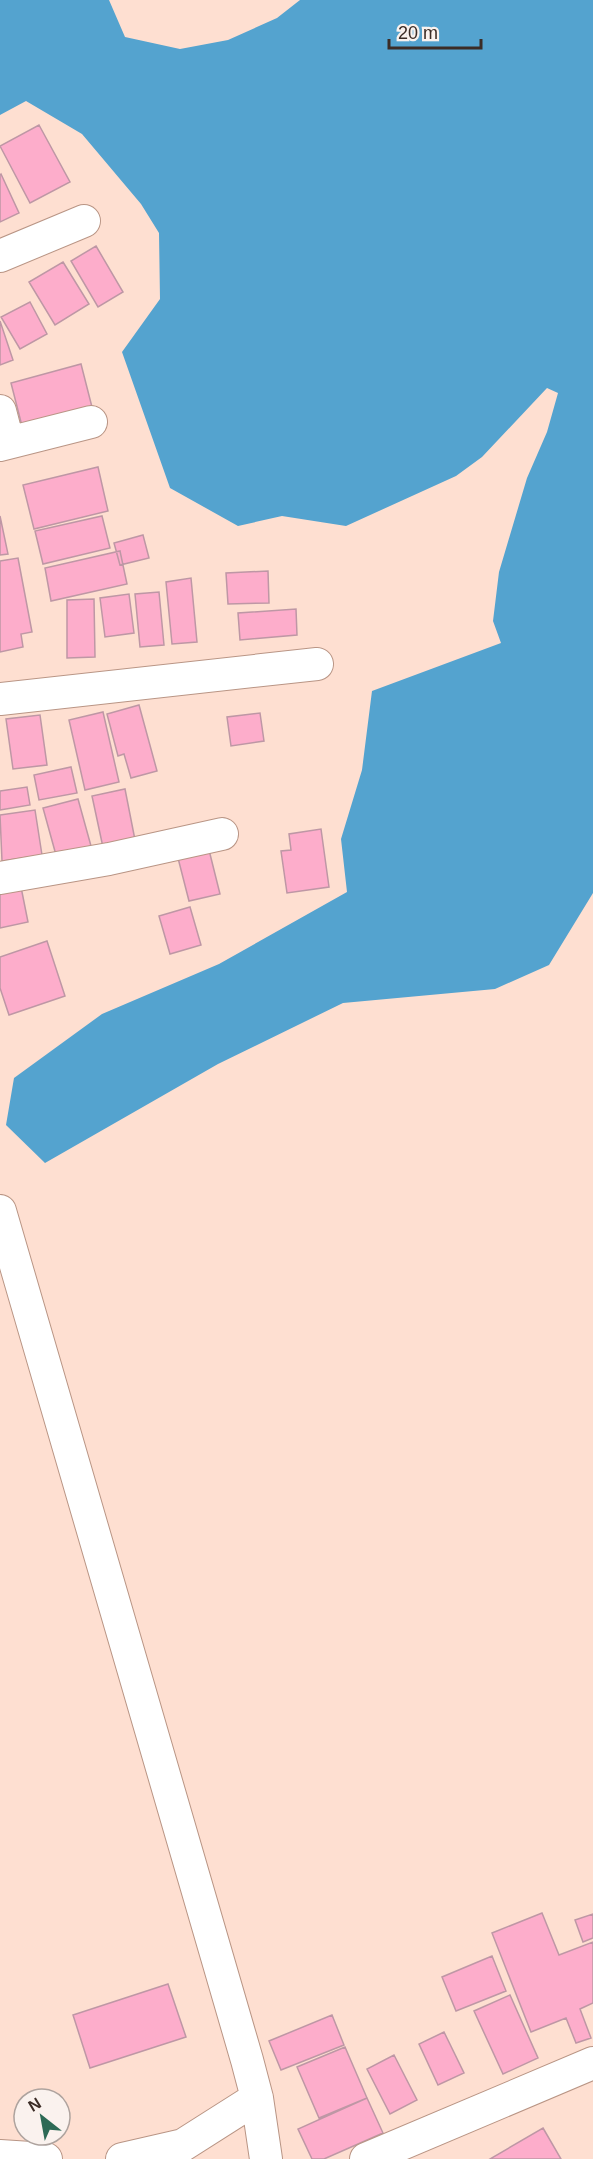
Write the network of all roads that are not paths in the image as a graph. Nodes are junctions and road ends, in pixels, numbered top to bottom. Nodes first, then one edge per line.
1 (84, 221) dead end
2 (0, 256) edge
3 (0, 411) edge
4 (91, 422) dead end
5 (4, 444) edge
6 (317, 664) dead end
7 (0, 699) edge
8 (222, 834) dead end
9 (0, 878) edge
10 (0, 1211) edge
11 (593, 2063) edge
12 (257, 2098) junction
13 (0, 2156) edge
14 (45, 2159) edge
15 (122, 2159) edge
16 (266, 2159) edge
17 (366, 2159) edge

1 - 2 street
3 - 5 street
4 - 5 street
6 - 7 street
8 - 9 street
10 - 12 street
11 - 17 street
12 - 15 street
12 - 16 street
13 - 14 street

